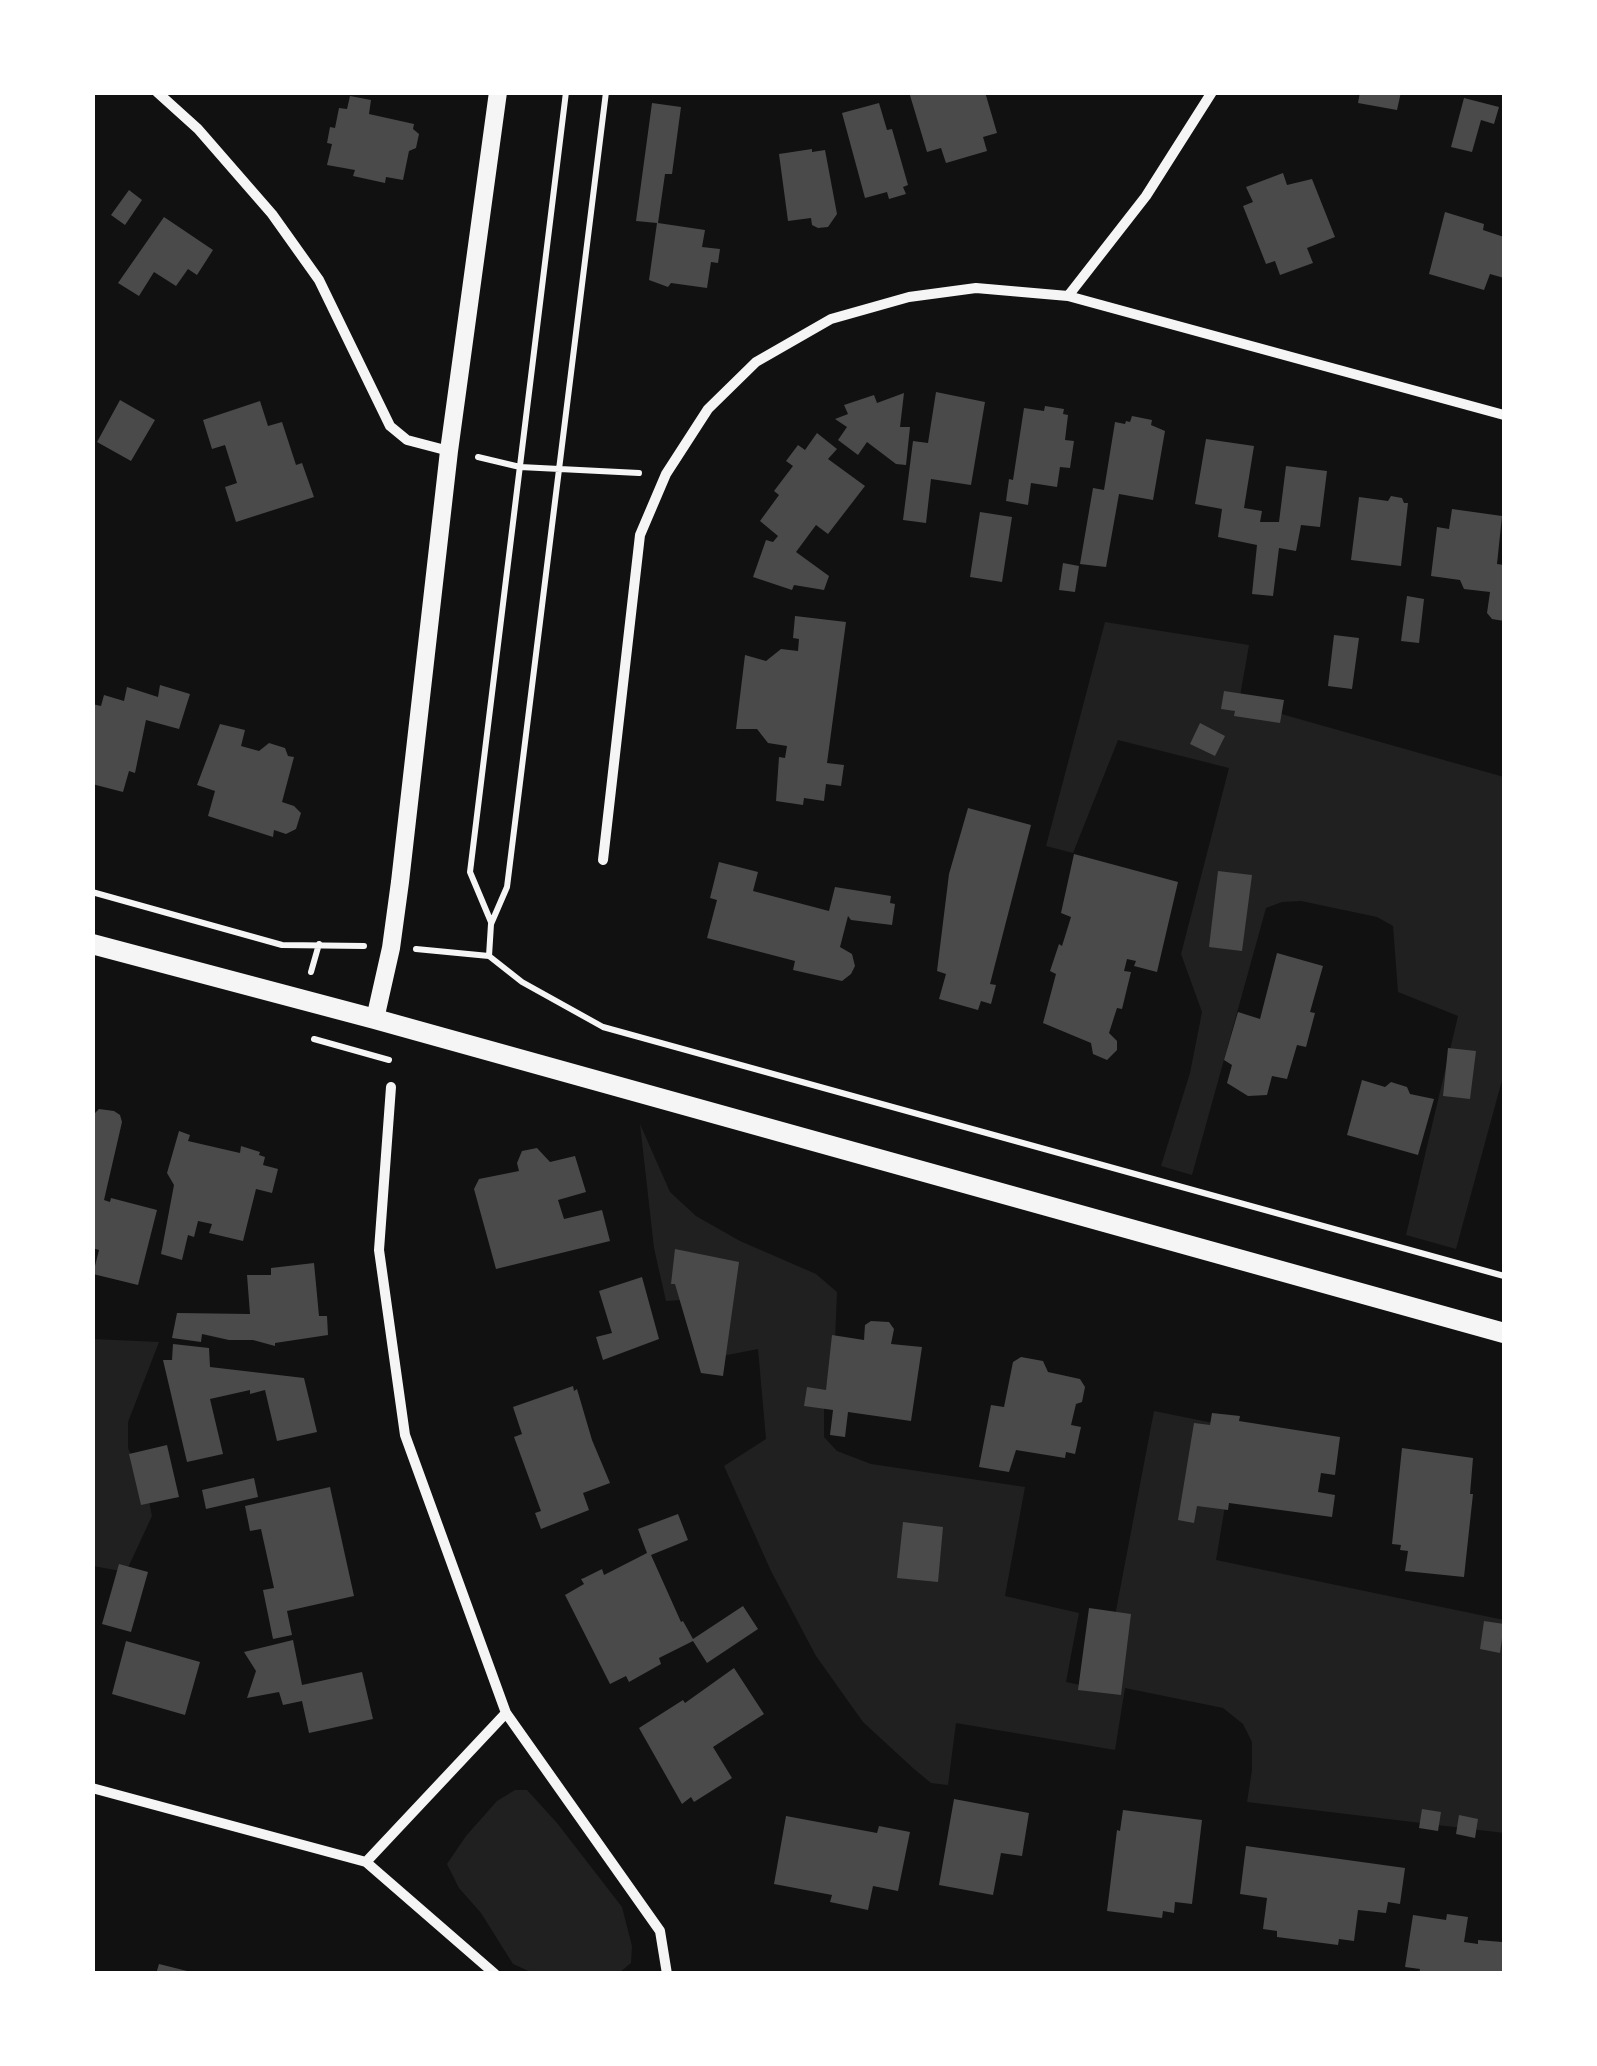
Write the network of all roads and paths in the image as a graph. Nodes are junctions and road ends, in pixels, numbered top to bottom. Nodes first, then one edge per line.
1 (158, 92) edge
2 (498, 92) edge
3 (566, 92) edge
4 (606, 92) edge
5 (1212, 92) edge
6 (1068, 296) junction
7 (1504, 415) edge
8 (449, 450) junction
9 (520, 467) junction
10 (559, 469) junction
11 (666, 474) junction
12 (603, 860) dead end
13 (92, 892) edge
14 (491, 924) junction
15 (92, 944) edge
16 (391, 948) junction
17 (489, 956) junction
18 (375, 1019) junction
19 (391, 1087) dead end
20 (1504, 1276) edge
21 (1504, 1333) edge
22 (506, 1713) junction
23 (92, 1788) edge
24 (366, 1862) junction
25 (495, 1974) edge
26 (667, 1974) edge

1 - 8 street
2 - 8 street
3 - 9 path
4 - 10 path
5 - 6 street
6 - 7 street
6 - 11 street
8 - 9 path
8 - 16 street
9 - 10 path
9 - 14 path
10 - 11 path
10 - 14 path
11 - 12 street
13 - 16 path
14 - 17 path
15 - 18 main road
16 - 17 path
16 - 18 street
17 - 20 path
18 - 21 main road
19 - 22 street
22 - 24 street
22 - 26 street
23 - 24 street
24 - 25 street

